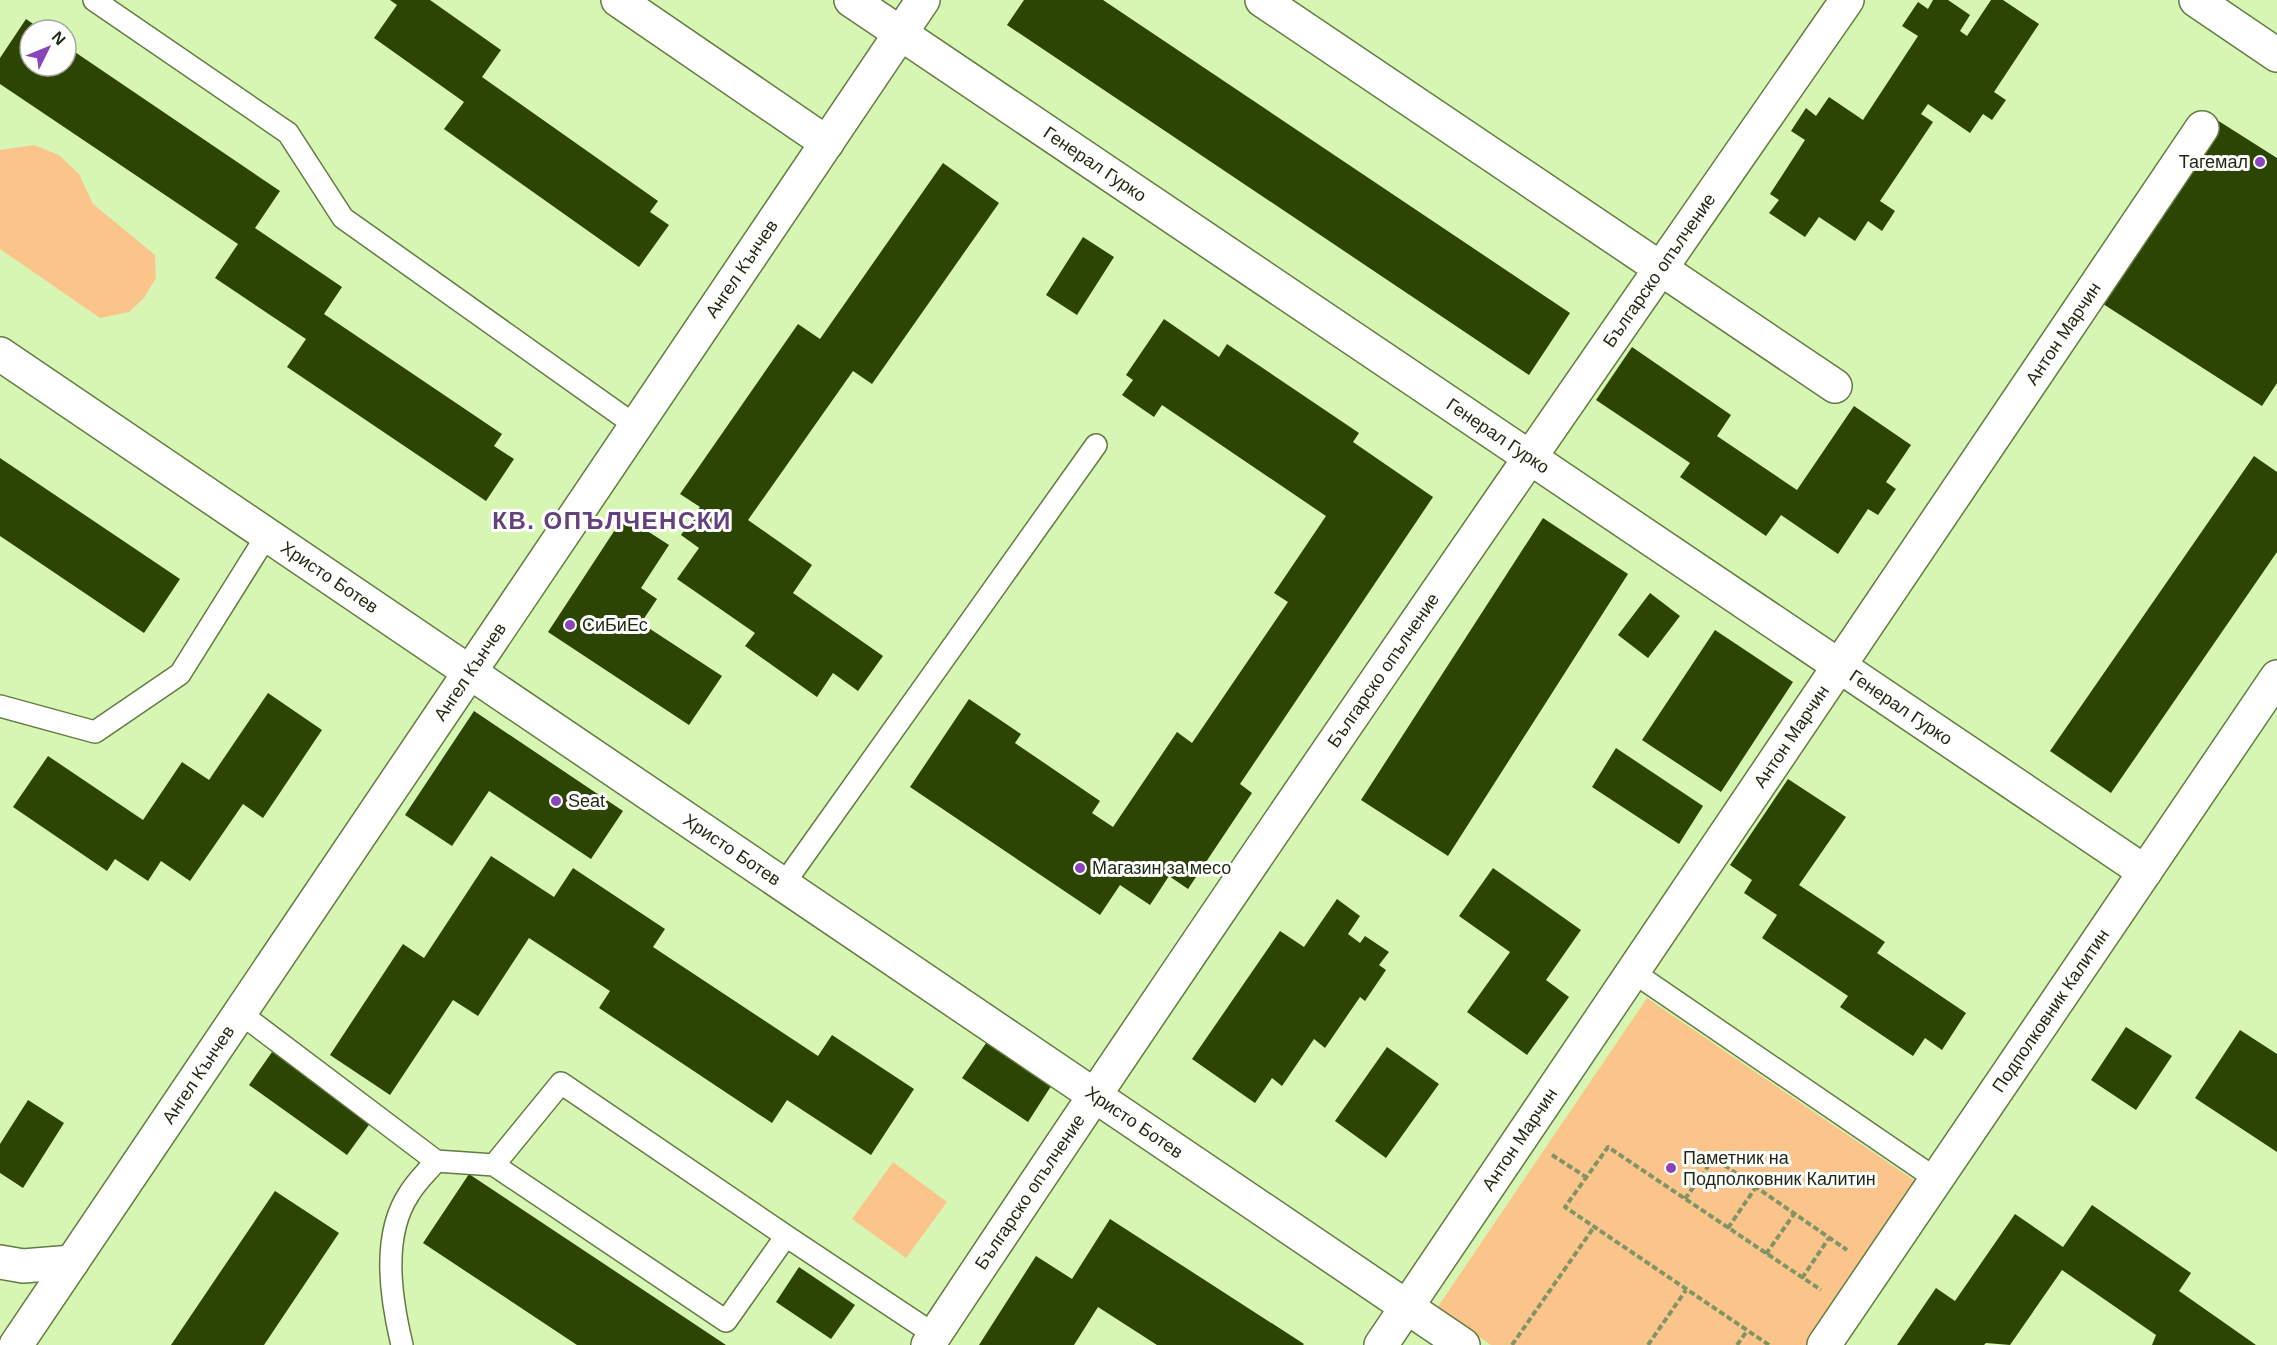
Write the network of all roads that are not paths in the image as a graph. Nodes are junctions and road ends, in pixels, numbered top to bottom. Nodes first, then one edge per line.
1 (94, 0) edge
2 (618, 0) edge
3 (851, 0) edge
4 (923, 0) edge
5 (1262, 0) edge
6 (1847, 0) edge
7 (2196, 0) edge
8 (901, 33) junction
9 (2277, 55) edge
10 (2202, 128) dead end
11 (827, 142) junction
12 (1661, 267) junction
13 (0, 354) edge
14 (1835, 386) dead end
15 (636, 426) junction
16 (1096, 445) dead end
17 (1529, 457) junction
18 (267, 535) junction
19 (1839, 666) junction
20 (471, 673) junction
21 (2277, 677) edge
22 (0, 706) edge
23 (2145, 872) junction
24 (783, 885) junction
25 (1633, 972) junction
26 (240, 1013) junction
27 (1094, 1095) junction
28 (436, 1161) junction
29 (495, 1165) junction
30 (1936, 1179) junction
31 (786, 1236) junction
32 (0, 1262) edge
33 (72, 1263) junction
34 (1407, 1307) junction
35 (932, 1340) edge
36 (18, 1343) edge
37 (402, 1345) edge
38 (1381, 1345) edge
39 (1463, 1345) edge
40 (1824, 1345) edge

1 - 15 lane
2 - 11 street
3 - 8 street, Генерал Гурко
4 - 8 street, Ангел Кънчев
5 - 12 street
6 - 12 street, Българско опълчение
7 - 9 street
8 - 11 street, Ангел Кънчев
8 - 17 street, Генерал Гурко
10 - 19 street, Антон Марчин
11 - 15 street, Ангел Кънчев
12 - 14 street
12 - 17 street, Българско опълчение
13 - 18 street, Христо Ботев
15 - 20 street, Ангел Кънчев
16 - 24 lane
17 - 19 street, Генерал Гурко
17 - 27 street, Българско опълчение
18 - 20 street, Христо Ботев
18 - 22 lane
19 - 23 street, Генерал Гурко
19 - 25 street, Антон Марчин
20 - 24 street, Христо Ботев
20 - 26 street, Ангел Кънчев
21 - 23 street, Подполковник Калитин
23 - 30 street, Подполковник Калитин
24 - 27 street, Христо Ботев
25 - 30 lane
25 - 34 street, Антон Марчин
26 - 28 lane
26 - 33 street, Ангел Кънчев
27 - 34 street, Христо Ботев
27 - 35 street, Българско опълчение
28 - 29 lane
28 - 37 lane
29 - 31 lane
29 - 31 lane
30 - 40 street, Подполковник Калитин
31 - 35 lane
32 - 33 street
33 - 36 street, Ангел Кънчев
34 - 38 street, Антон Марчин
34 - 39 street, Христо Ботев

